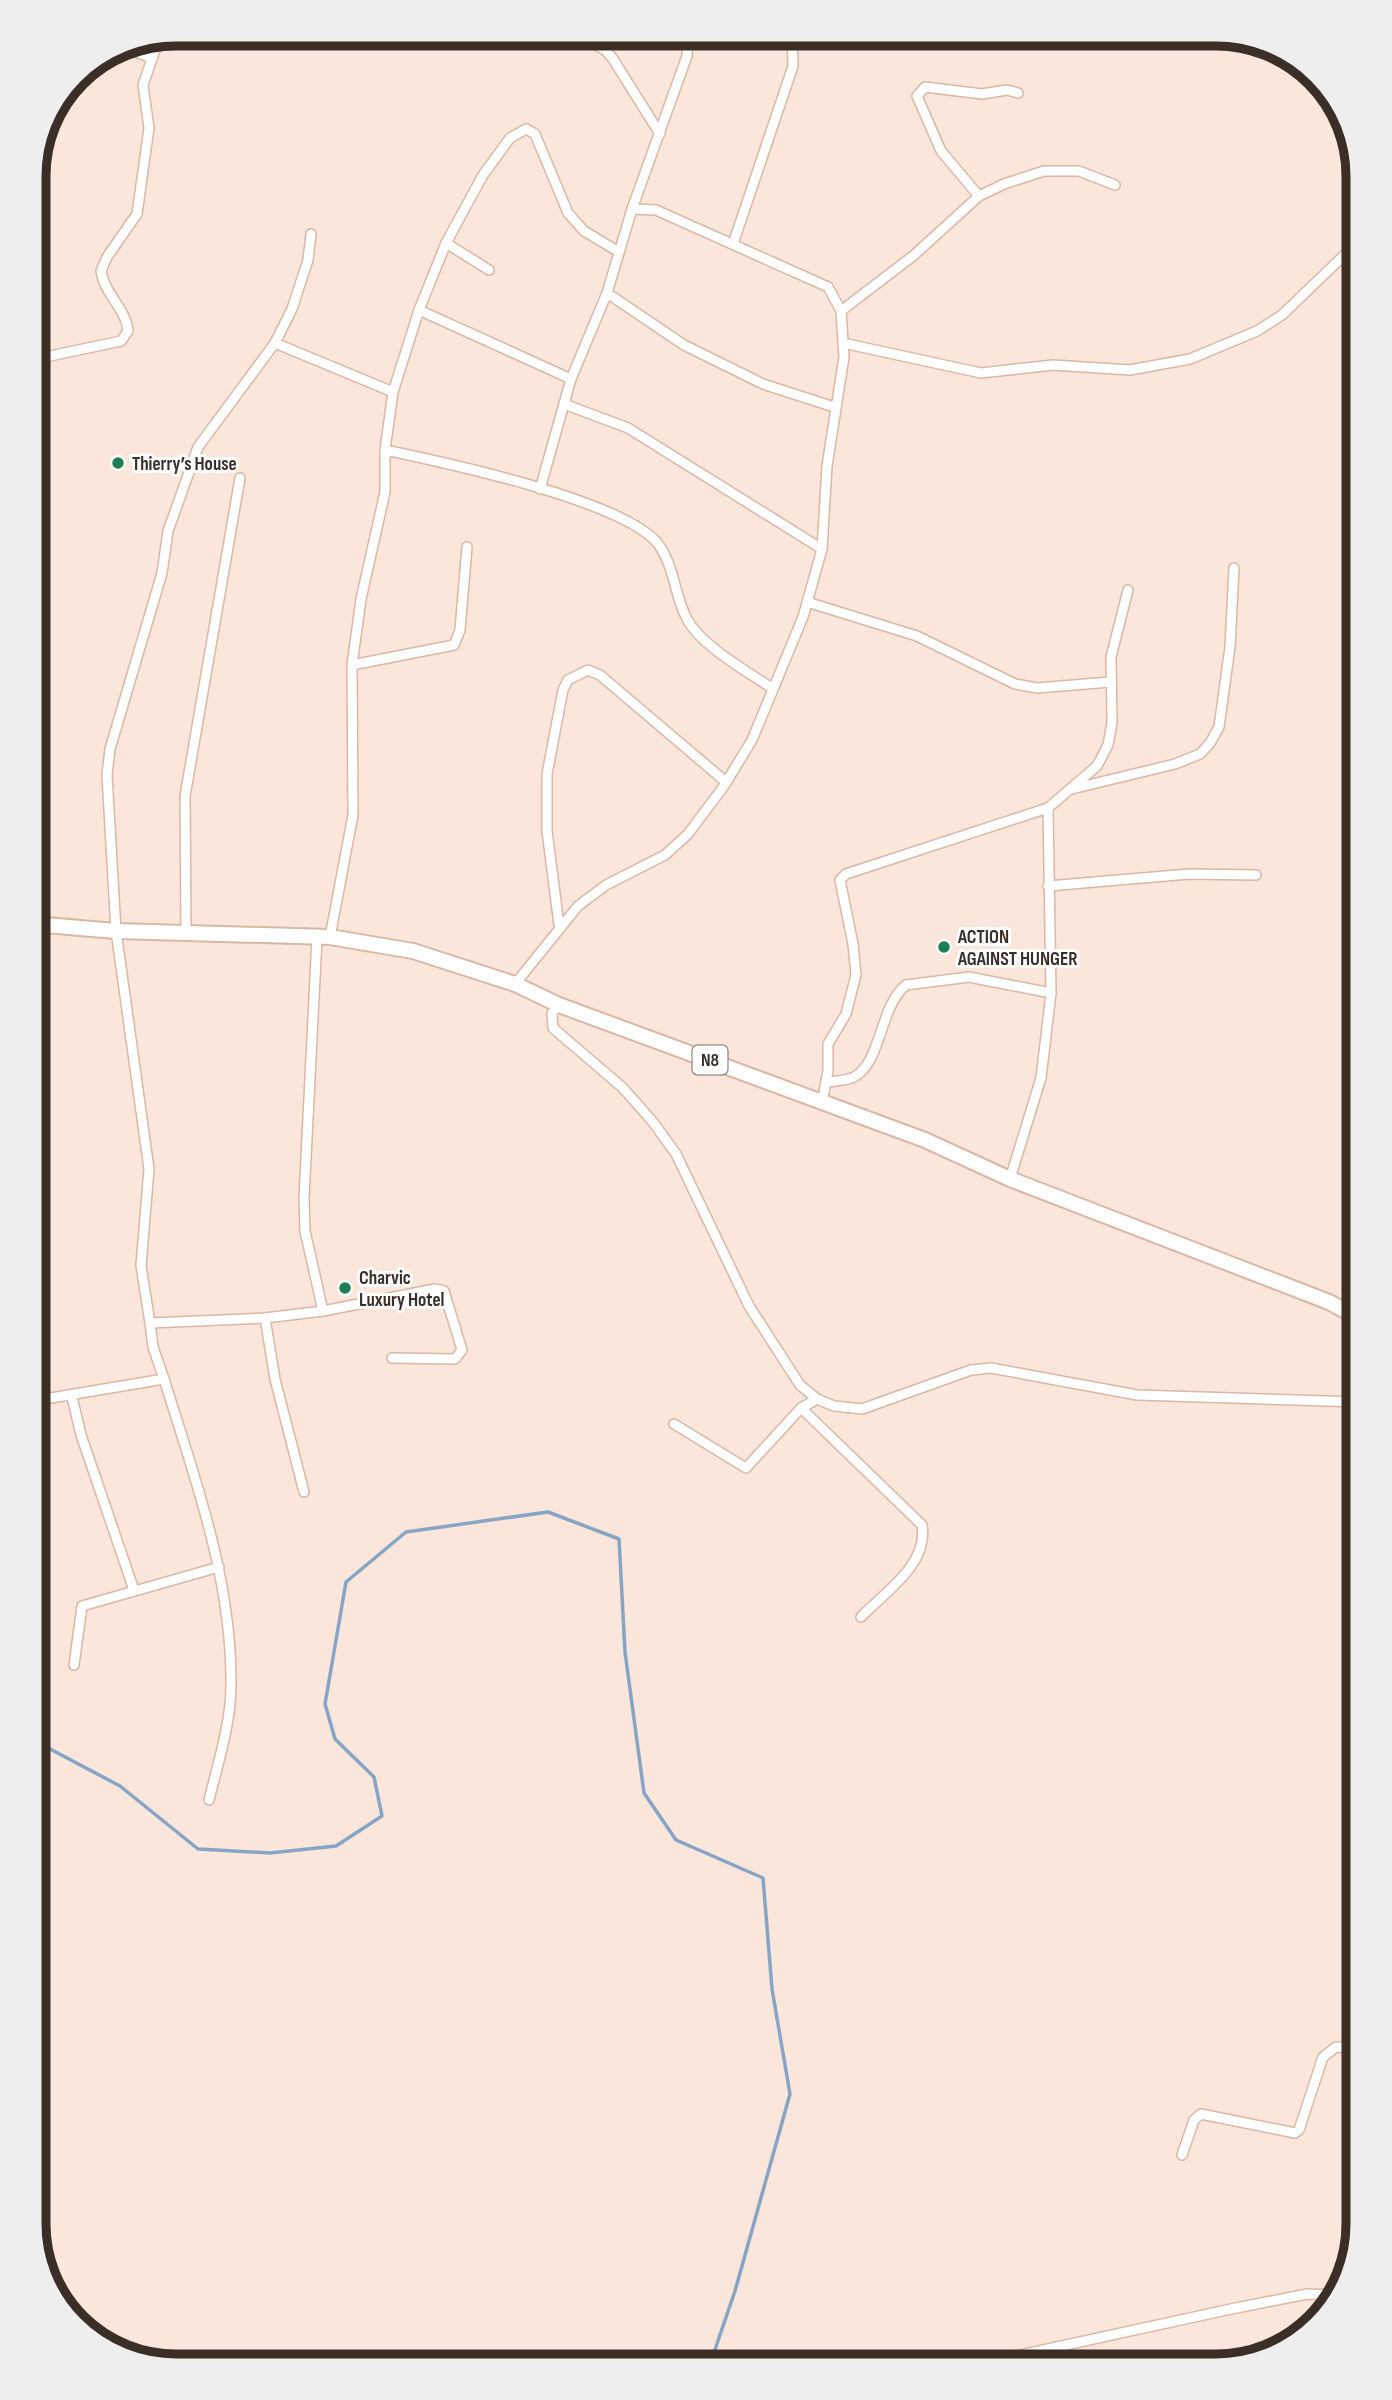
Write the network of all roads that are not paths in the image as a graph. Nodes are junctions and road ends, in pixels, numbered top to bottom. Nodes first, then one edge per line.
1 (598, 46) edge
2 (687, 46) edge
3 (792, 46) edge
4 (156, 47) edge
5 (135, 52) edge
6 (152, 58) junction
7 (1018, 93) dead end
8 (660, 134) junction
9 (1115, 184) dead end
10 (979, 196) junction
11 (632, 209) junction
12 (311, 234) dead end
13 (446, 243) junction
14 (733, 244) junction
15 (619, 252) junction
16 (1346, 253) edge
17 (489, 270) dead end
18 (607, 293) junction
19 (419, 310) junction
20 (841, 311) junction
21 (275, 342) junction
22 (843, 343) junction
23 (46, 358) edge
24 (571, 379) junction
25 (393, 392) junction
26 (564, 404) junction
27 (834, 407) junction
28 (385, 450) junction
29 (240, 478) dead end
30 (540, 489) junction
31 (467, 547) dead end
32 (822, 549) junction
33 (1234, 568) dead end
34 (1128, 590) dead end
35 (807, 602) junction
36 (352, 665) junction
37 (1110, 682) junction
38 (773, 689) junction
39 (726, 782) junction
40 (1070, 790) junction
41 (1048, 808) junction
42 (1256, 875) dead end
43 (1048, 886) junction
44 (46, 925) edge
45 (559, 925) junction
46 (116, 931) junction
47 (186, 934) junction
48 (324, 937) junction
49 (515, 984) junction
50 (1051, 993) junction
51 (559, 1005) junction
52 (826, 1082) junction
53 (822, 1102) junction
54 (1010, 1179) junction
55 (323, 1311) junction
56 (1346, 1311) edge
57 (265, 1318) junction
58 (150, 1323) junction
59 (392, 1358) dead end
60 (164, 1379) junction
61 (72, 1397) junction
62 (817, 1399) junction
63 (46, 1400) edge
64 (1346, 1402) edge
65 (801, 1408) junction
66 (674, 1423) dead end
67 (304, 1492) dead end
68 (219, 1567) junction
69 (134, 1590) junction
70 (861, 1617) dead end
71 (74, 1665) dead end
72 (209, 1800) dead end
73 (1346, 2047) edge
74 (1182, 2155) dead end
75 (1326, 2295) edge
76 (1025, 2354) edge

1 - 8 street
2 - 8 street
3 - 14 street
4 - 6 street
5 - 6 street
6 - 23 street
7 - 10 street
8 - 11 street
9 - 10 street
10 - 20 street
11 - 14 street
11 - 15 street
12 - 21 street
13 - 15 street
13 - 17 street
13 - 19 street
14 - 20 street
15 - 18 street
16 - 22 street
18 - 24 street
18 - 27 street
19 - 24 street
19 - 25 street
20 - 22 street
21 - 25 street
21 - 46 street
22 - 27 street
24 - 26 street
25 - 28 street
26 - 30 street
26 - 32 street
27 - 32 street
28 - 30 street
28 - 36 street
29 - 47 street
30 - 38 street
31 - 36 street
32 - 35 street
33 - 40 street
34 - 37 street
35 - 37 street
35 - 38 street
36 - 48 street
37 - 40 street
38 - 39 street
39 - 45 street
39 - 45 street
40 - 41 street
41 - 43 street
41 - 52 street
42 - 43 street
43 - 50 street
44 - 46 highway, N8
45 - 49 street
46 - 47 highway, N8
46 - 58 street
47 - 48 highway, N8
48 - 49 highway, N8
48 - 55 street
49 - 51 highway, N8
50 - 52 street
50 - 54 street
51 - 53 highway, N8
51 - 62 street
52 - 53 street
53 - 54 highway, N8
54 - 56 highway, N8
55 - 57 street
55 - 59 street
57 - 58 street
57 - 67 street
58 - 60 street
60 - 61 street
60 - 68 street
61 - 63 street
61 - 69 street
62 - 64 street
62 - 65 street
65 - 66 street
65 - 70 street
68 - 69 street
68 - 72 street
69 - 71 street
73 - 74 street
75 - 76 street

